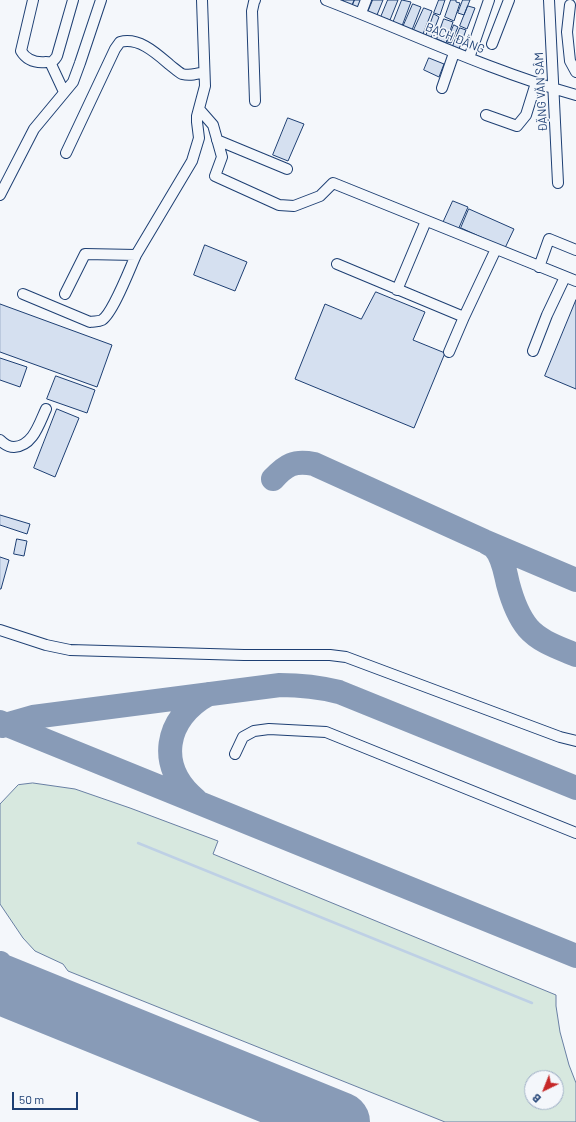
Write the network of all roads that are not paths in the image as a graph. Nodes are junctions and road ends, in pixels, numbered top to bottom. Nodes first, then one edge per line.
1 (33, 0) edge
2 (73, 0) edge
3 (101, 0) edge
4 (202, 0) edge
5 (255, 0) edge
6 (326, 0) edge
7 (366, 0) edge
8 (509, 0) edge
9 (549, 0) edge
10 (485, 1) edge
11 (571, 4) edge
12 (361, 13) junction
13 (492, 44) dead end
14 (454, 52) junction
15 (469, 58) junction
16 (50, 62) junction
17 (573, 63) edge
18 (204, 72) junction
19 (576, 72) edge
20 (536, 83) junction
21 (442, 88) dead end
22 (554, 89) junction
23 (64, 92) junction
24 (576, 95) edge
25 (255, 101) dead end
26 (199, 108) junction
27 (486, 115) dead end
28 (217, 140) junction
29 (66, 153) dead end
30 (287, 169) dead end
31 (558, 182) dead end
32 (0, 195) edge
33 (426, 221) junction
34 (496, 250) junction
35 (576, 250) edge
36 (136, 255) junction
37 (337, 264) dead end
38 (539, 266) junction
39 (565, 277) junction
40 (576, 281) edge
41 (397, 290) junction
42 (23, 294) dead end
43 (65, 294) dead end
44 (464, 317) junction
45 (533, 351) dead end
46 (449, 352) dead end
47 (46, 409) dead end
48 (0, 440) edge
49 (0, 630) edge
50 (576, 741) edge
51 (235, 754) dead end
52 (576, 833) edge

1 - 16 street
2 - 16 street
3 - 23 street
4 - 18 street
5 - 25 street
6 - 12 street, BẠCH ĐẰNG
7 - 12 street
8 - 13 street
9 - 22 street, ĐẶNG VĂN SÂM
10 - 15 street
11 - 17 street
12 - 14 street, BẠCH ĐẰNG
14 - 15 street, BẠCH ĐẰNG
14 - 21 street
15 - 20 street, BẠCH ĐẰNG
16 - 23 street
17 - 19 street
18 - 26 street
18 - 29 street
20 - 22 street, BẠCH ĐẰNG
20 - 27 street
22 - 24 street, BẠCH ĐẰNG
22 - 31 street, ĐẶNG VĂN SÂM
23 - 32 street
26 - 28 street
26 - 36 street
28 - 30 street
28 - 33 street
33 - 34 street
33 - 41 street
34 - 38 street
34 - 44 street
35 - 38 street
36 - 42 street
36 - 43 street
37 - 41 street
38 - 39 street
39 - 40 street
39 - 45 street
41 - 44 street
44 - 46 street
47 - 48 street
49 - 50 street
51 - 52 street

